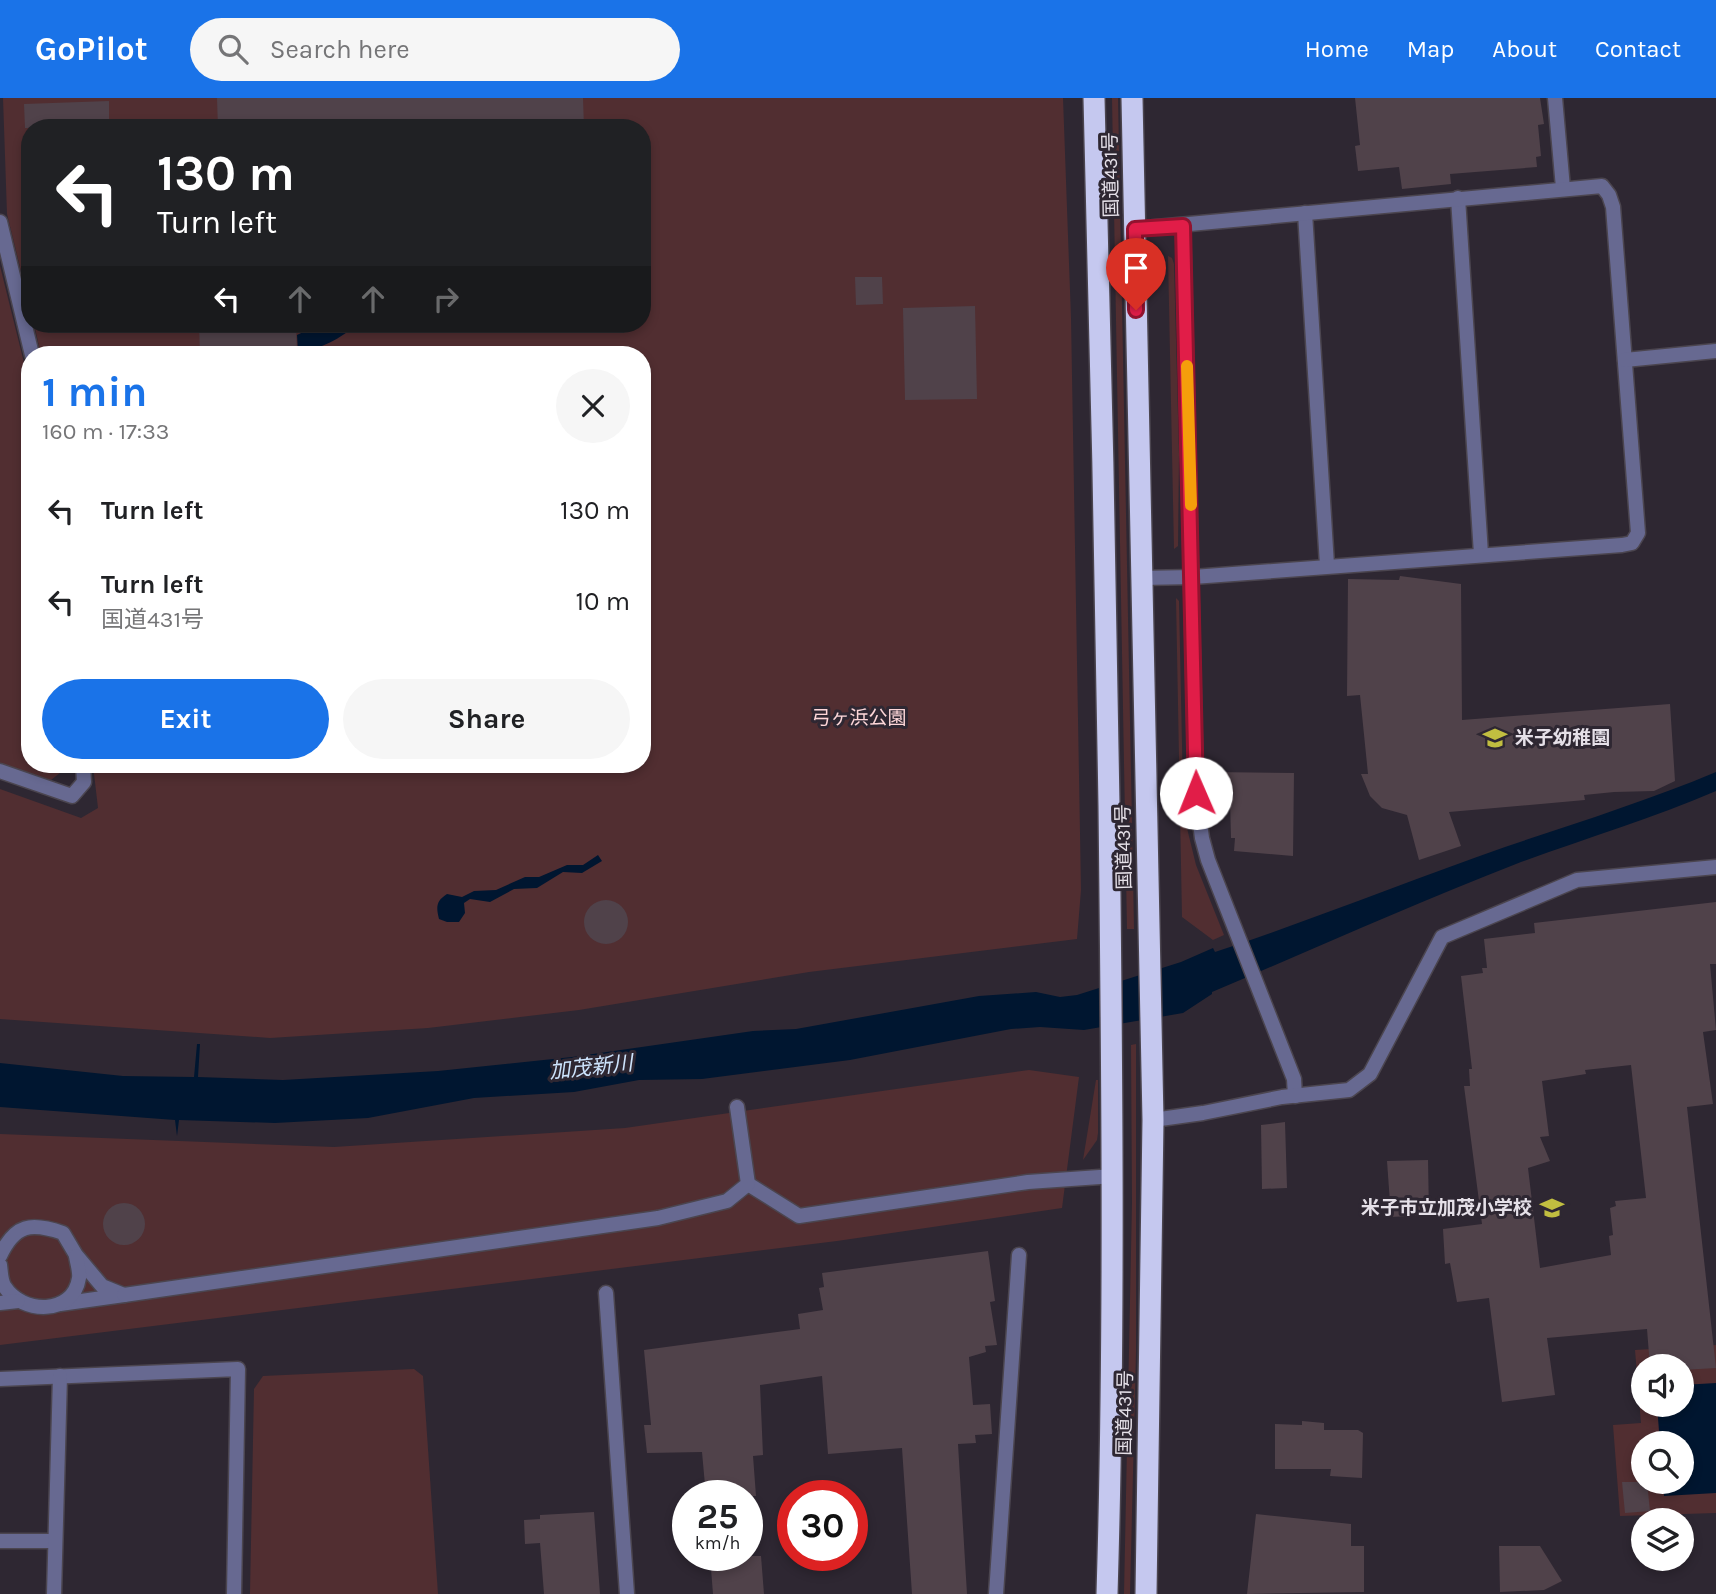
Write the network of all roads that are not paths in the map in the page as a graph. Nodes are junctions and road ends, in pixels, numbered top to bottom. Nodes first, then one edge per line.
1 (1094, 98) edge
2 (1132, 98) edge
3 (1555, 98) edge
4 (1563, 188) junction
5 (1458, 198) junction
6 (1305, 213) junction
7 (0, 222) edge
8 (1183, 226) junction
9 (1135, 229) junction
10 (21, 309) edge
11 (1716, 351) edge
12 (1625, 360) junction
13 (1481, 554) junction
14 (1327, 565) junction
15 (1193, 577) junction
16 (1141, 578) junction
17 (0, 771) edge
18 (83, 773) edge
19 (1716, 867) edge
20 (1295, 1096) junction
21 (737, 1107) dead end
22 (1153, 1120) junction
23 (1114, 1176) junction
24 (748, 1184) junction
25 (4, 1238) edge
26 (76, 1255) junction
27 (1019, 1255) dead end
28 (0, 1256) edge
29 (0, 1265) edge
30 (606, 1293) dead end
31 (124, 1295) junction
32 (18, 1301) junction
33 (0, 1303) edge
34 (60, 1304) junction
35 (60, 1376) junction
36 (0, 1379) edge
37 (0, 1541) edge
38 (55, 1541) junction
39 (54, 1594) edge
40 (234, 1594) edge
41 (627, 1594) edge
42 (996, 1594) edge
43 (1107, 1594) edge
44 (1146, 1594) edge

1 - 23 highway, 国道431号
2 - 9 highway, 国道431号
3 - 4 street
4 - 5 street
4 - 12 street
5 - 6 street
5 - 13 street
6 - 8 street
6 - 14 street
7 - 10 street
8 - 9 street
8 - 15 street
9 - 16 highway, 国道431号
11 - 12 street
12 - 13 street
13 - 14 street
14 - 15 street
15 - 16 street
15 - 20 street
16 - 22 highway, 国道431号
17 - 18 street
19 - 20 street
20 - 22 street
21 - 24 street
22 - 44 highway, 国道431号
23 - 24 street
23 - 43 highway, 国道431号
24 - 31 street
25 - 26 street
25 - 28 street
26 - 31 street
26 - 34 street
27 - 42 street
29 - 32 street
30 - 41 street
31 - 34 street
32 - 33 street
32 - 34 street
35 - 36 street
35 - 38 street
35 - 40 street
37 - 38 street
38 - 39 street

